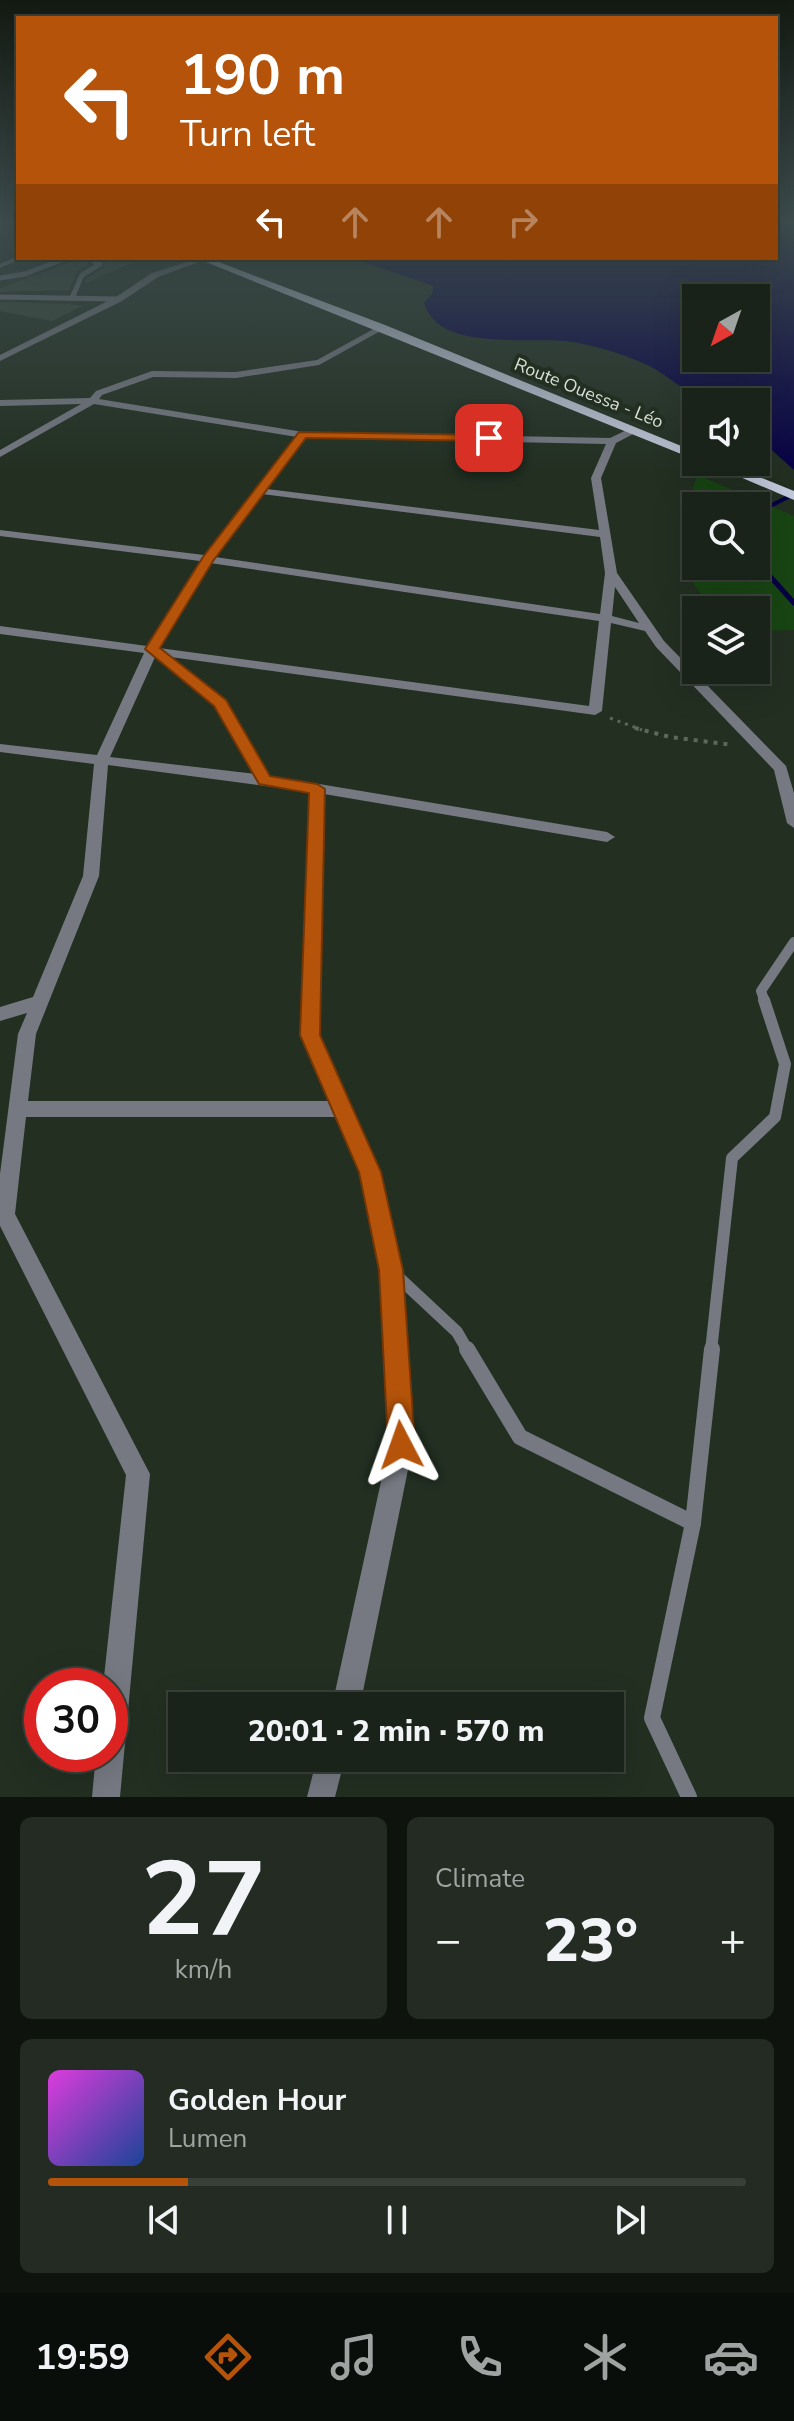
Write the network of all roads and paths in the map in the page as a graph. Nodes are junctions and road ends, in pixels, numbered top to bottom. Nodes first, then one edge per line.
1 (103, 307) edge
2 (328, 307) edge
3 (381, 327) junction
4 (0, 358) edge
5 (93, 401) junction
6 (0, 403) edge
7 (634, 430) junction
8 (303, 435) junction
9 (612, 441) junction
10 (682, 450) edge
11 (0, 454) edge
12 (746, 476) edge
13 (260, 491) junction
14 (794, 496) edge
15 (0, 533) edge
16 (605, 534) junction
17 (207, 559) junction
18 (611, 573) junction
19 (606, 618) junction
20 (650, 629) junction
21 (0, 630) edge
22 (152, 649) junction
23 (595, 711) junction
24 (760, 747) junction
25 (0, 748) edge
26 (101, 762) junction
27 (265, 780) junction
28 (317, 789) junction
29 (794, 823) edge
30 (607, 837) dead end
31 (794, 942) edge
32 (40, 1002) junction
33 (0, 1014) edge
34 (18, 1109) junction
35 (342, 1109) junction
36 (3, 1216) edge
37 (391, 1270) junction
38 (693, 1523) junction
39 (349, 1692) edge
40 (327, 1772) edge
41 (106, 1797) edge
42 (321, 1797) edge
43 (689, 1797) edge

1 - 4 street
2 - 3 main road, Route Ouessa - Léo
3 - 5 street
3 - 7 main road, Route Ouessa - Léo
5 - 6 street
5 - 8 street
5 - 11 street
7 - 9 street
7 - 10 main road, Route Ouessa - Léo
8 - 9 street
8 - 13 street
9 - 16 street
12 - 14 main road
13 - 16 street
13 - 17 street
15 - 17 street
16 - 18 street
17 - 19 street
17 - 22 street
18 - 19 street
18 - 20 street
19 - 20 street
19 - 23 street
20 - 24 street
21 - 22 street
22 - 23 street
22 - 26 street
22 - 27 lane
23 - 24 path
24 - 29 street
25 - 26 street
26 - 27 street
26 - 32 street
27 - 28 street
28 - 30 street
28 - 35 street
31 - 38 lane
32 - 33 street
32 - 34 street
34 - 35 street
34 - 36 street
35 - 37 street
36 - 41 street
37 - 38 lane
37 - 39 street
38 - 43 lane
40 - 42 street

